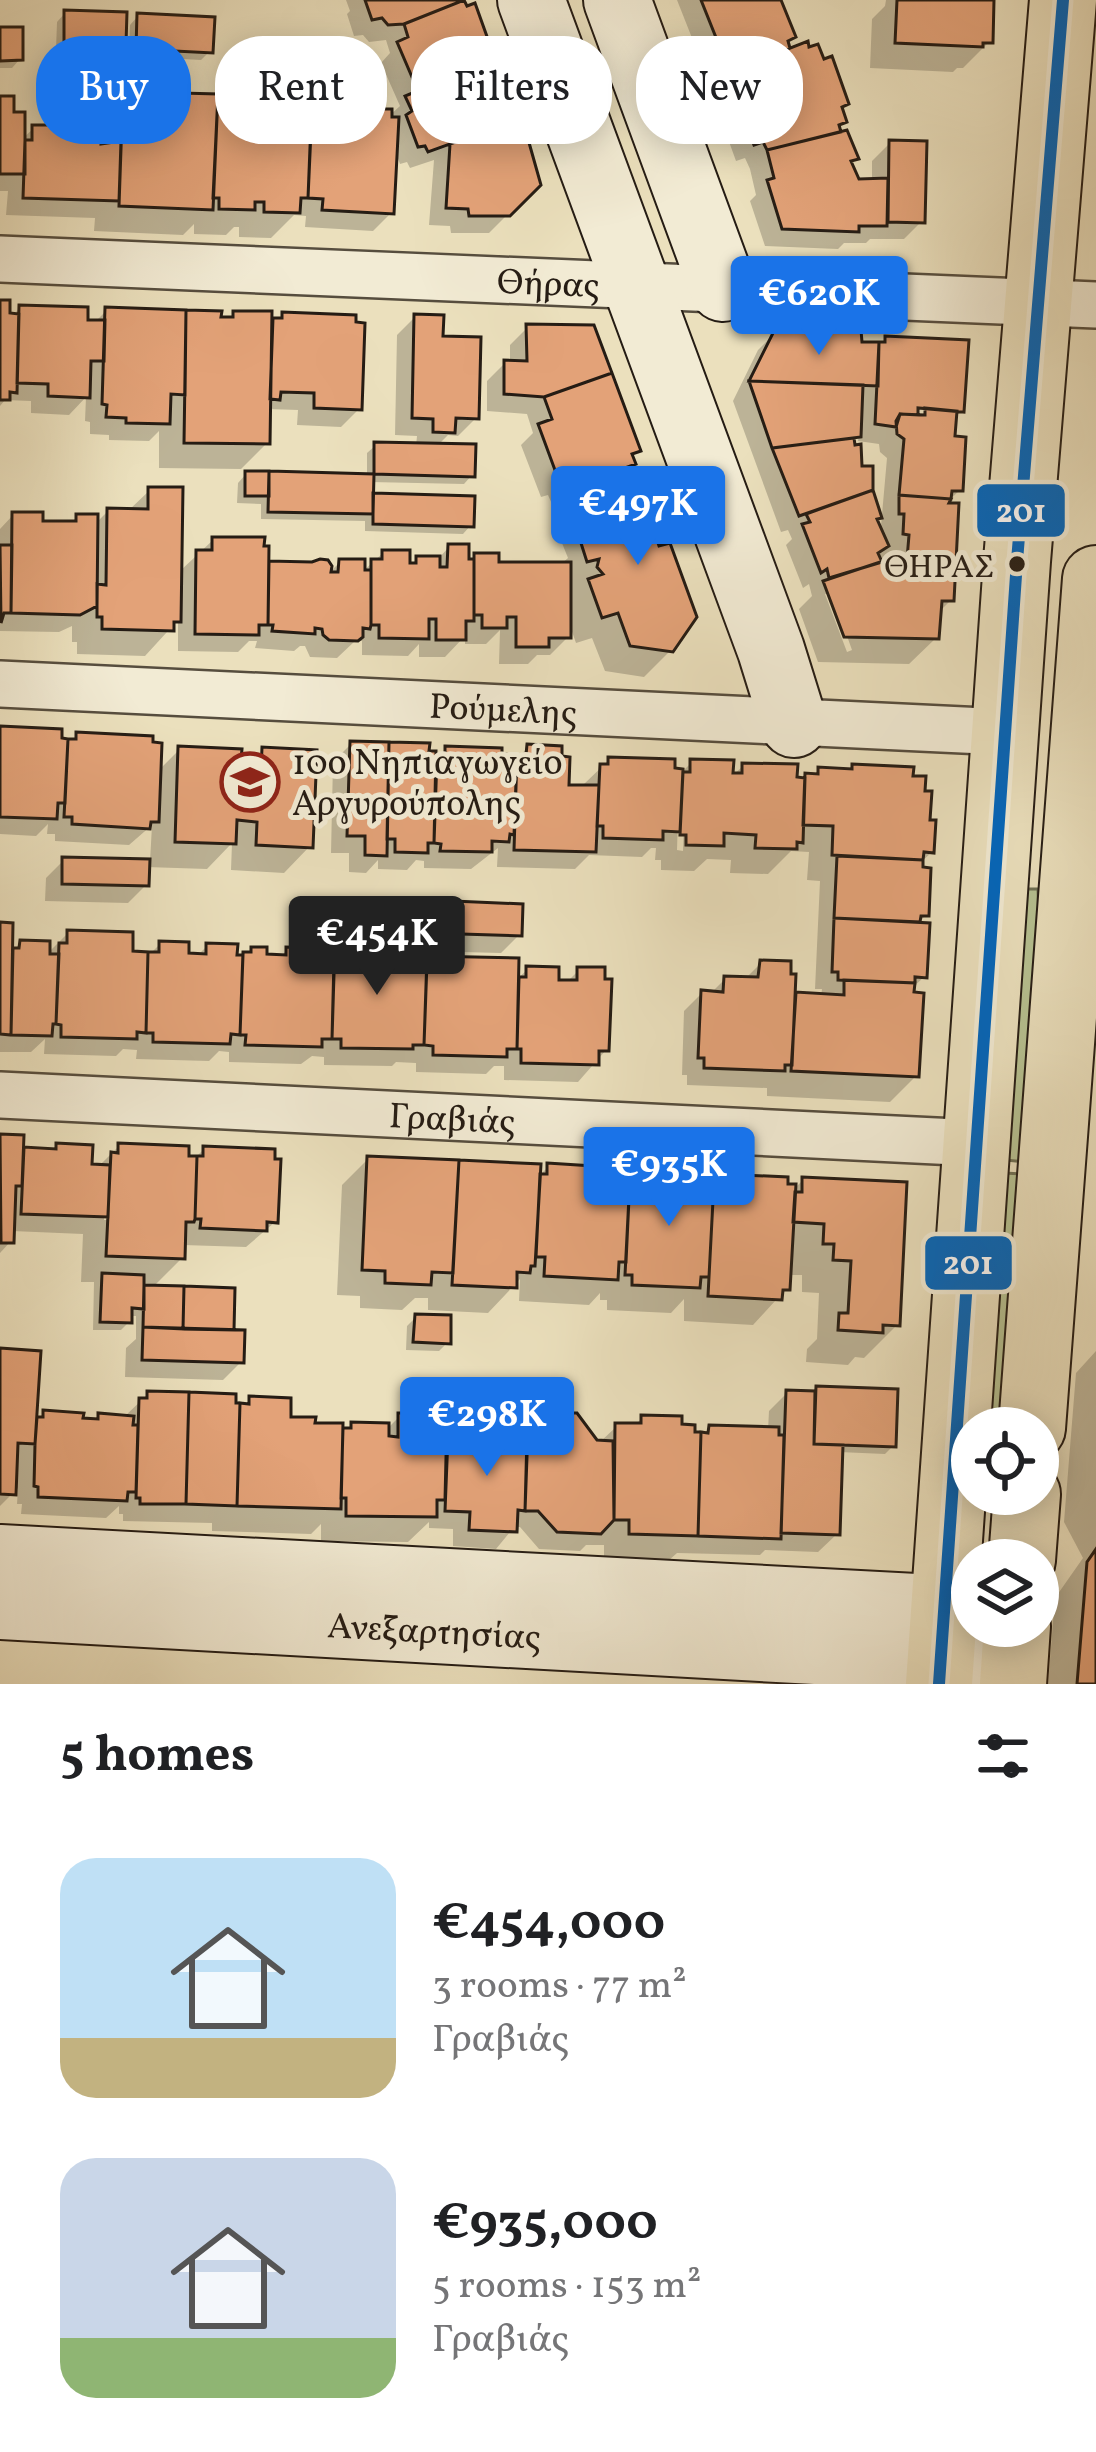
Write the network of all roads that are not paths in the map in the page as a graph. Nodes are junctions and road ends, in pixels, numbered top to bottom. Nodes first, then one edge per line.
1 (531, 0) edge
2 (616, 0) edge
3 (1064, 0) edge
4 (0, 259) edge
5 (634, 285) junction
6 (723, 288) junction
7 (1068, 304) edge
8 (1096, 579) edge
9 (0, 685) edge
10 (794, 724) junction
11 (1005, 732) junction
12 (0, 1095) edge
13 (1075, 1137) edge
14 (977, 1143) junction
15 (1035, 1407) edge
16 (0, 1558) edge
17 (0, 1606) edge
18 (949, 1640) edge
19 (1015, 1657) edge

1 - 5 main road
2 - 6 main road
3 - 7 main road
4 - 5 street, Θήρας
5 - 6 street, Θήρας
5 - 10 main road
6 - 7 street, Θήρας
7 - 11 main road
8 - 13 main road
9 - 10 street, Ρούμελης
10 - 11 street, Ρούμελης
11 - 14 main road
12 - 14 street, Γραβιάς
13 - 15 main road
14 - 18 main road
16 - 18 main road, Ανεξαρτησίας
17 - 18 main road, Ανεξαρτησίας
18 - 19 main road, Ανεξαρτησίας

